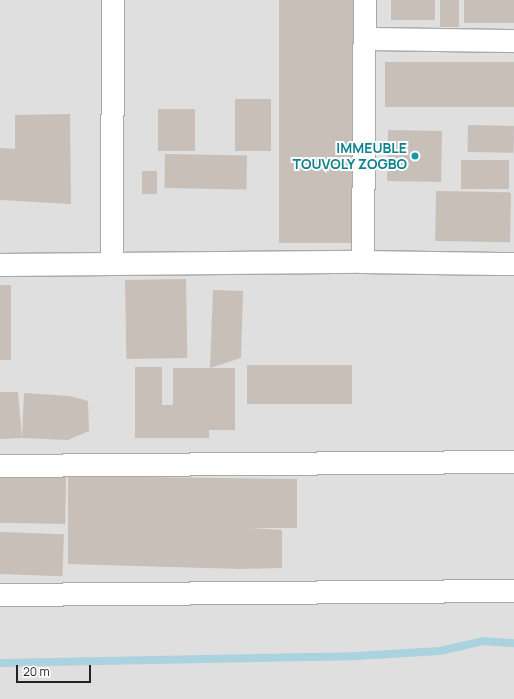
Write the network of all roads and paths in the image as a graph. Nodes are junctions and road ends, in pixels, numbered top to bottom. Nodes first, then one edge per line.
1 (113, 0) edge
2 (365, 0) edge
3 (365, 39) junction
4 (514, 41) edge
5 (363, 262) junction
6 (112, 264) junction
7 (514, 264) edge
8 (0, 265) edge
9 (514, 462) edge
10 (0, 466) edge
11 (514, 591) edge
12 (0, 595) edge

1 - 6 street
2 - 3 street
3 - 4 street
3 - 5 street
5 - 6 street
5 - 7 street
6 - 8 street
9 - 10 street
11 - 12 street

